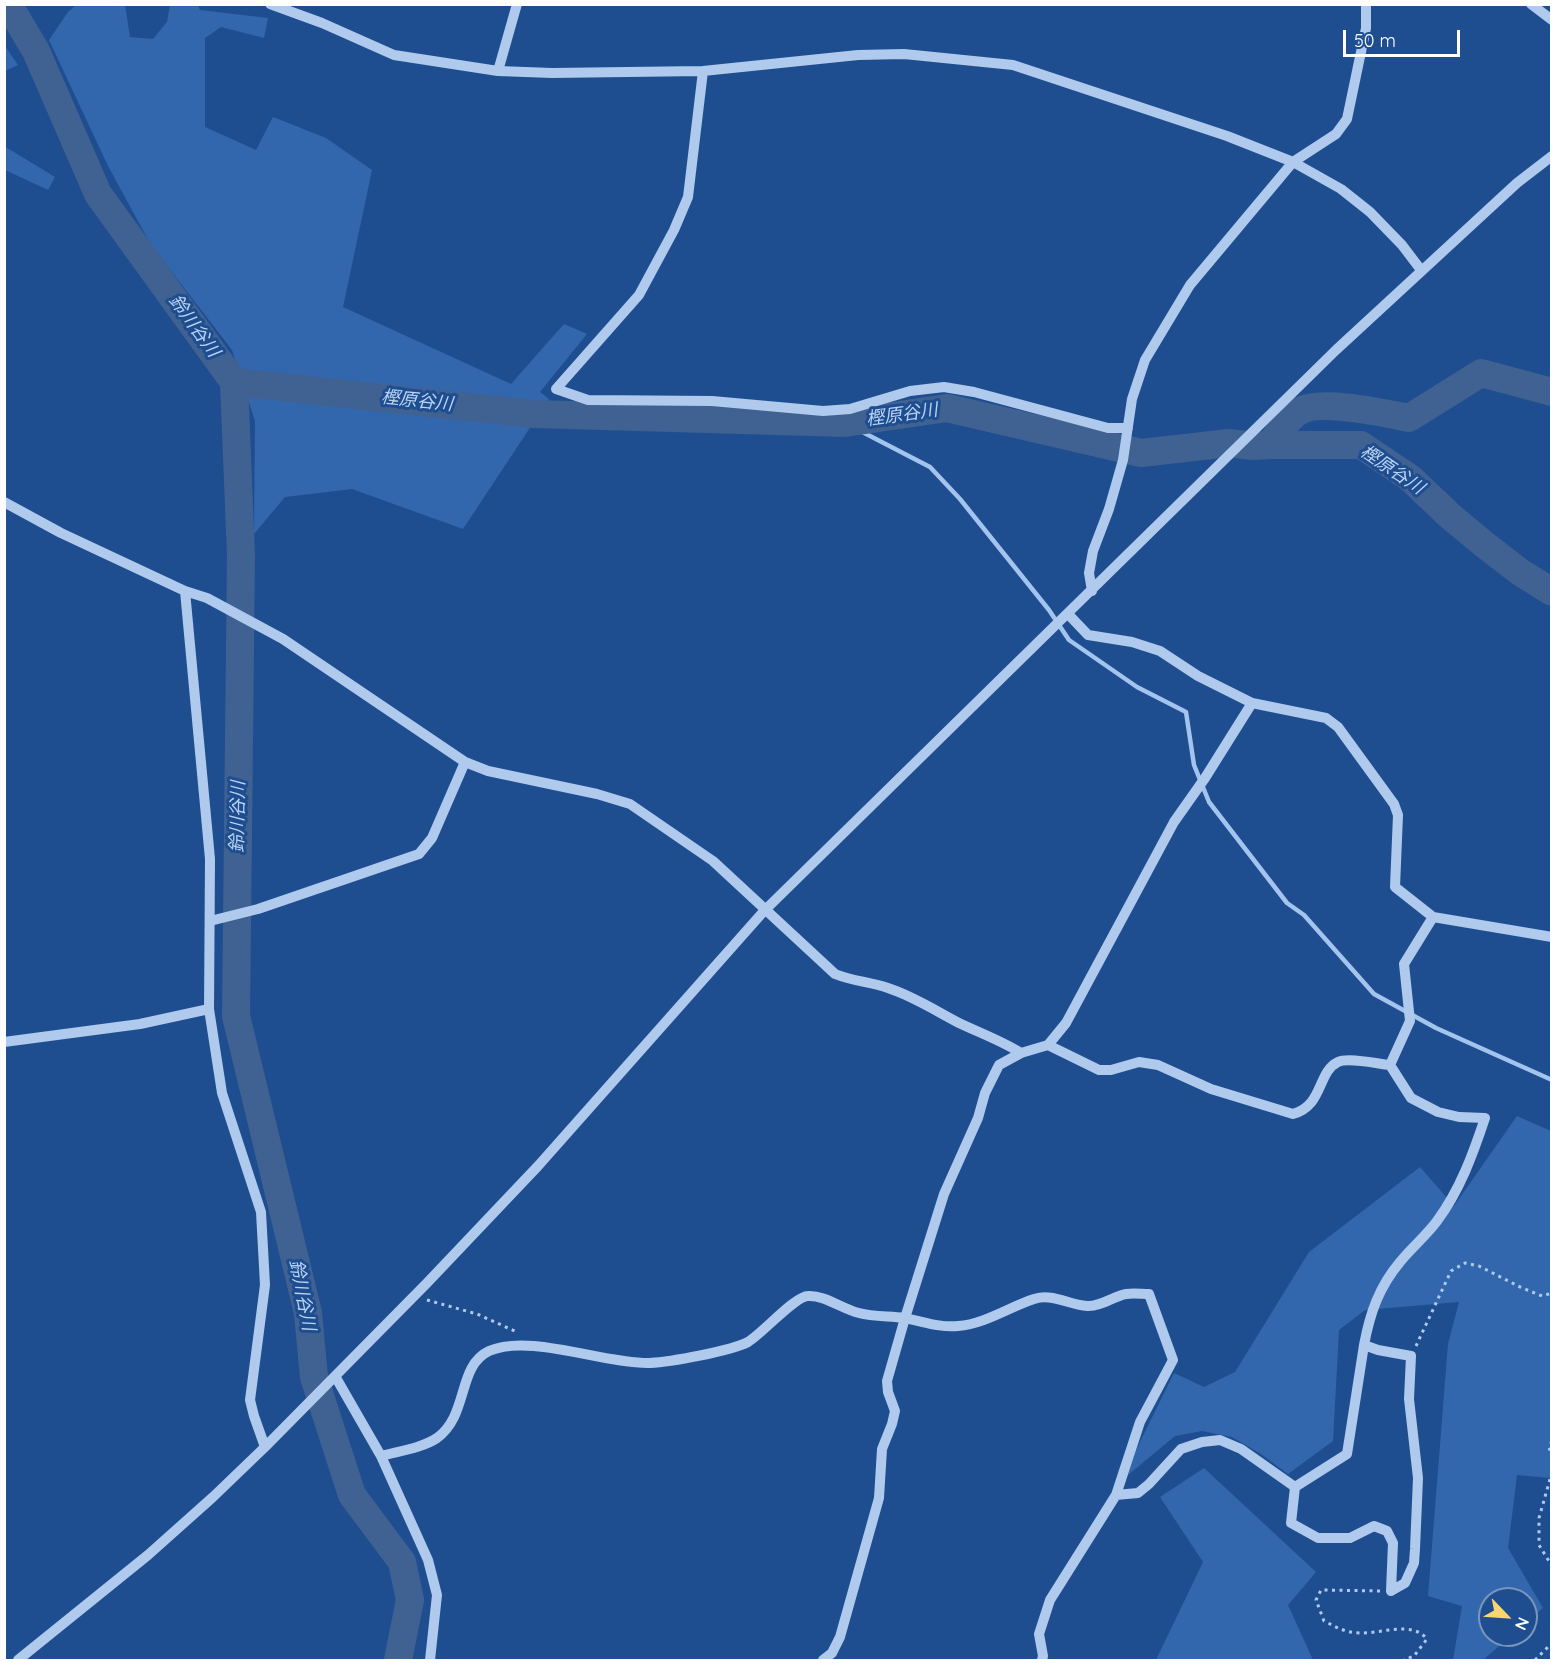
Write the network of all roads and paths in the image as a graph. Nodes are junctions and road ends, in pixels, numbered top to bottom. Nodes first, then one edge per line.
1 (270, 4) edge
2 (517, 4) edge
3 (1366, 4) edge
4 (1531, 4) edge
5 (1551, 20) edge
6 (498, 71) junction
7 (703, 71) junction
8 (1551, 156) edge
9 (1293, 162) junction
10 (1421, 270) junction
11 (1128, 432) junction
12 (4, 502) edge
13 (185, 591) junction
14 (1092, 591) junction
15 (1062, 621) junction
16 (1252, 703) junction
17 (465, 762) junction
18 (764, 911) junction
19 (1433, 917) junction
20 (210, 921) junction
21 (1551, 937) edge
22 (209, 1009) junction
23 (4, 1042) edge
24 (1048, 1045) junction
25 (1021, 1053) junction
26 (1390, 1065) junction
27 (1551, 1293) edge
28 (414, 1296) junction
29 (905, 1318) junction
30 (1364, 1345) junction
31 (540, 1346) junction
32 (1412, 1356) junction
33 (332, 1379) junction
34 (1551, 1441) edge
35 (265, 1447) junction
36 (381, 1456) junction
37 (1551, 1457) edge
38 (1551, 1472) edge
39 (1295, 1487) junction
40 (1116, 1495) junction
41 (1551, 1566) edge
42 (1391, 1591) junction
43 (1551, 1643) edge
44 (22, 1659) edge
45 (430, 1660) edge
46 (823, 1660) edge
47 (1042, 1660) edge
48 (1404, 1660) edge
49 (1535, 1660) edge

1 - 6 street
2 - 6 street
3 - 9 street
4 - 5 street
6 - 7 street
7 - 9 street
7 - 11 street
8 - 10 street
9 - 10 street
9 - 11 street
10 - 14 street
11 - 14 street
12 - 13 street
13 - 17 street
13 - 20 street
14 - 15 street
15 - 16 street
15 - 18 street
16 - 19 street
16 - 24 street
17 - 18 street
17 - 20 street
18 - 25 street
18 - 28 street
19 - 21 street
19 - 26 street
20 - 22 street
22 - 23 street
22 - 35 street
24 - 25 street
24 - 26 street
25 - 29 street
26 - 30 street
27 - 32 path
28 - 31 path
28 - 33 street
29 - 31 street
29 - 40 street
29 - 46 street
30 - 32 street
30 - 39 street
31 - 36 street
32 - 42 street
33 - 35 street
33 - 36 street
34 - 37 path
35 - 44 street
36 - 45 street
38 - 41 path
39 - 40 street
39 - 42 street
40 - 47 street
42 - 48 path
43 - 49 path

